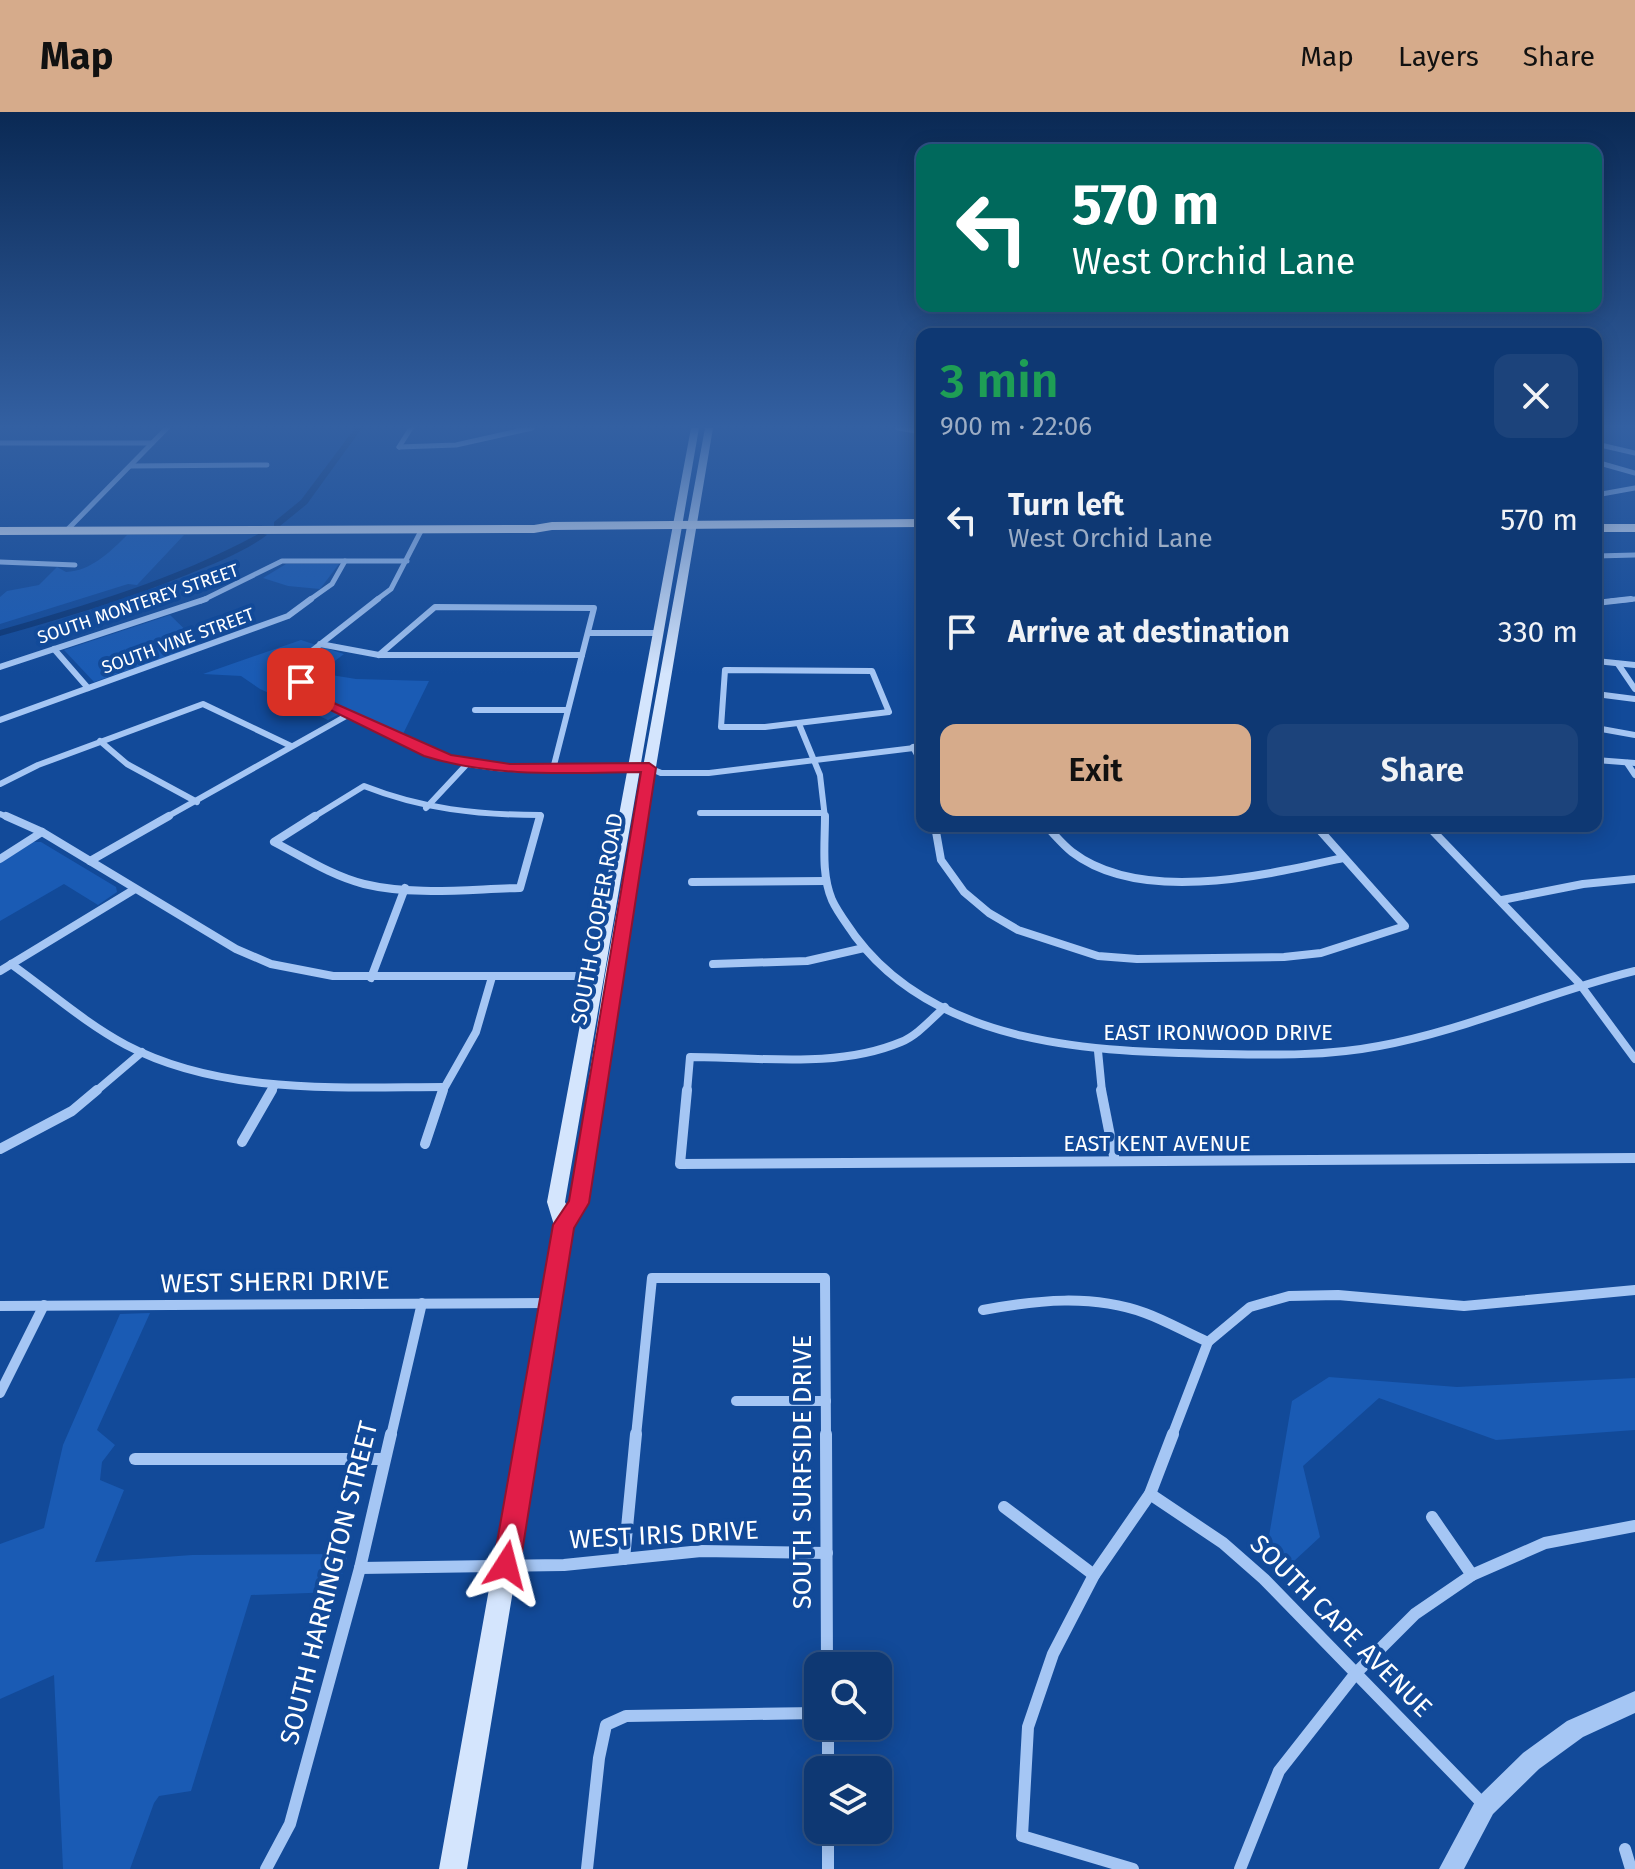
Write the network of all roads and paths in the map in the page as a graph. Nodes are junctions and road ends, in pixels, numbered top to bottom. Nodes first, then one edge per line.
1 (87, 510) edge
2 (687, 510) edge
3 (690, 510) edge
4 (1602, 520) edge
5 (1635, 520) edge
6 (916, 524) edge
7 (890, 528) junction
8 (1602, 528) edge
9 (1635, 528) edge
10 (422, 529) junction
11 (685, 529) junction
12 (67, 530) junction
13 (0, 531) edge
14 (916, 531) edge
15 (1635, 555) edge
16 (1602, 556) edge
17 (345, 561) junction
18 (407, 561) junction
19 (0, 562) edge
20 (75, 565) dead end
21 (1635, 599) edge
22 (1602, 602) edge
23 (588, 633) junction
24 (666, 633) junction
25 (320, 644) junction
26 (54, 649) junction
27 (379, 655) junction
28 (582, 655) junction
29 (1602, 662) edge
30 (1618, 664) junction
31 (1635, 665) edge
32 (0, 667) edge
33 (88, 688) junction
34 (1635, 689) edge
35 (1602, 695) edge
36 (1635, 699) edge
37 (475, 710) dead end
38 (567, 710) junction
39 (348, 715) junction
40 (0, 720) edge
41 (799, 724) junction
42 (1602, 729) edge
43 (1635, 735) edge
44 (100, 741) junction
45 (291, 746) junction
46 (916, 747) edge
47 (814, 761) junction
48 (1602, 761) edge
49 (468, 763) junction
50 (1631, 763) edge
51 (642, 768) junction
52 (553, 769) junction
53 (1635, 775) edge
54 (0, 784) edge
55 (197, 802) junction
56 (426, 808) junction
57 (700, 813) dead end
58 (824, 813) junction
59 (0, 814) edge
60 (42, 832) junction
61 (936, 832) edge
62 (1052, 832) edge
63 (1321, 832) edge
64 (1434, 832) edge
65 (1343, 858) junction
66 (0, 859) edge
67 (90, 861) junction
68 (1635, 879) edge
69 (825, 881) junction
70 (692, 882) dead end
71 (405, 888) junction
72 (135, 889) junction
73 (1502, 900) junction
74 (864, 948) junction
75 (11, 964) junction
76 (713, 964) dead end
77 (0, 971) edge
78 (1635, 971) edge
79 (605, 976) junction
80 (492, 977) junction
81 (371, 978) junction
82 (1579, 983) junction
83 (945, 1007) junction
84 (1098, 1051) junction
85 (142, 1052) junction
86 (1635, 1059) edge
87 (275, 1085) junction
88 (444, 1087) junction
89 (242, 1142) dead end
90 (425, 1144) dead end
91 (1, 1150) edge
92 (1635, 1158) edge
93 (1115, 1161) junction
94 (1635, 1290) edge
95 (422, 1303) junction
96 (550, 1303) junction
97 (44, 1305) junction
98 (0, 1306) edge
99 (983, 1310) dead end
100 (1208, 1342) junction
101 (0, 1393) edge
102 (736, 1401) dead end
103 (826, 1401) junction
104 (135, 1459) dead end
105 (383, 1459) junction
106 (1150, 1494) junction
107 (1004, 1507) dead end
108 (1432, 1517) dead end
109 (1635, 1526) edge
110 (827, 1553) junction
111 (624, 1559) junction
112 (506, 1565) junction
113 (360, 1568) junction
114 (1094, 1575) junction
115 (1472, 1575) junction
116 (827, 1652) edge
117 (1356, 1673) junction
118 (1635, 1702) edge
119 (804, 1713) edge
120 (1485, 1806) junction
121 (828, 1844) edge
122 (1625, 1849) dead end
123 (266, 1869) edge
124 (453, 1869) edge
125 (587, 1869) edge
126 (828, 1869) edge
127 (1133, 1869) edge
128 (1240, 1869) edge
129 (1451, 1869) edge
130 (1631, 1869) edge

1 - 12 street
2 - 11 main road, SOUTH COOPER ROAD
3 - 11 main road, SOUTH COOPER ROAD
4 - 5 main road
6 - 7 main road
7 - 11 main road
7 - 14 main road
8 - 9 main road
10 - 11 main road
10 - 12 main road
10 - 18 street
11 - 24 main road, SOUTH COOPER ROAD
12 - 13 main road
15 - 16 street
17 - 18 street
17 - 26 street, SOUTH MONTEREY STREET
17 - 33 street, SOUTH VINE STREET
18 - 25 street
19 - 20 street
21 - 22 street
23 - 24 street
23 - 27 street
23 - 28 street
24 - 51 main road, SOUTH COOPER ROAD
25 - 27 street
25 - 39 street
26 - 32 street, SOUTH MONTEREY STREET
26 - 33 street
27 - 28 street
28 - 38 street
29 - 30 street
30 - 31 street
30 - 34 street
33 - 40 street, SOUTH VINE STREET
35 - 36 street
37 - 38 street
38 - 52 street
39 - 45 street
39 - 49 street
41 - 41 street
41 - 47 street, EAST IRONWOOD DRIVE
42 - 43 street
44 - 45 street
44 - 54 street
44 - 55 street
45 - 55 street
46 - 47 street
47 - 51 street
47 - 58 street, EAST IRONWOOD DRIVE
48 - 50 street
49 - 52 street
49 - 56 street
50 - 53 street
51 - 52 street
51 - 79 main road, SOUTH COOPER ROAD
55 - 67 street
56 - 71 street
56 - 71 street
57 - 58 street
58 - 69 street, EAST IRONWOOD DRIVE
59 - 60 street
60 - 66 street
60 - 67 street
61 - 65 street
62 - 65 street
63 - 65 street
64 - 73 street
67 - 72 street
68 - 73 street
69 - 70 street
69 - 74 street, EAST IRONWOOD DRIVE
71 - 81 street
72 - 75 street
72 - 81 street
73 - 82 street
74 - 76 street
74 - 83 street, EAST IRONWOOD DRIVE
75 - 77 street
75 - 85 street
78 - 82 street, EAST IRONWOOD DRIVE
79 - 80 street
79 - 96 main road, SOUTH COOPER ROAD
80 - 81 street
80 - 88 street
82 - 84 street, EAST IRONWOOD DRIVE
82 - 86 street
83 - 84 street, EAST IRONWOOD DRIVE
83 - 93 street, EAST KENT AVENUE
84 - 93 street
85 - 87 street
85 - 91 street
87 - 88 street
87 - 89 street
88 - 90 street
92 - 93 street, EAST KENT AVENUE
94 - 100 street
95 - 96 street, WEST SHERRI DRIVE
95 - 97 street, WEST SHERRI DRIVE
95 - 105 street, SOUTH HARRINGTON STREET
96 - 112 main road, SOUTH COOPER ROAD
97 - 98 street, WEST SHERRI DRIVE
97 - 101 street
99 - 100 street
100 - 106 street
102 - 103 street
103 - 110 street, SOUTH SURFSIDE DRIVE
103 - 111 street, SOUTH SURFSIDE DRIVE
104 - 105 street
105 - 113 street, SOUTH HARRINGTON STREET
106 - 114 street
106 - 117 street, SOUTH CAPE AVENUE
107 - 114 street
108 - 115 street
109 - 115 street
110 - 111 street, WEST IRIS DRIVE
110 - 116 street, SOUTH SURFSIDE DRIVE
111 - 112 street, WEST IRIS DRIVE
112 - 113 street, WEST IRIS DRIVE
112 - 124 main road, SOUTH COOPER ROAD
113 - 123 street, SOUTH HARRINGTON STREET
114 - 127 street
115 - 117 street
117 - 120 street, SOUTH CAPE AVENUE
117 - 128 street
118 - 120 street
119 - 125 street
120 - 129 street
121 - 126 street
122 - 130 street

